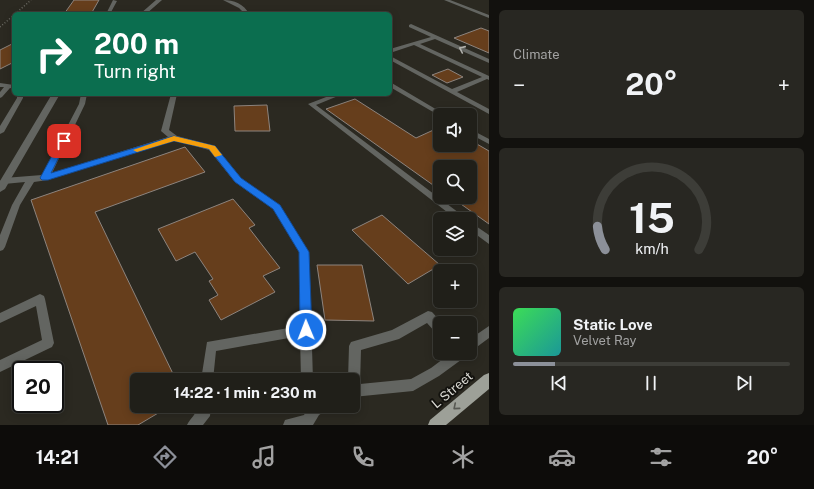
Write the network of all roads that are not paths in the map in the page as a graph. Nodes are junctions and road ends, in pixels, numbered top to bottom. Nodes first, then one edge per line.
1 (160, 0) edge
2 (225, 0) edge
3 (446, 0) edge
4 (114, 1) dead end
5 (109, 12) edge
6 (145, 12) edge
7 (246, 12) edge
8 (489, 17) edge
9 (412, 26) dead end
10 (436, 37) junction
11 (414, 43) junction
12 (392, 50) edge
13 (392, 59) edge
14 (489, 60) edge
15 (488, 78) edge
16 (0, 85) edge
17 (392, 85) edge
18 (11, 86) edge
19 (452, 92) junction
20 (0, 96) edge
21 (20, 96) edge
22 (55, 96) edge
23 (84, 96) edge
24 (174, 96) edge
25 (334, 96) edge
26 (433, 110) edge
27 (489, 112) edge
28 (0, 132) edge
29 (477, 135) edge
30 (174, 138) junction
31 (489, 142) edge
32 (45, 178) junction
33 (31, 179) junction
34 (2, 185) edge
35 (453, 212) edge
36 (477, 231) edge
37 (489, 240) edge
38 (0, 247) edge
39 (0, 318) edge
40 (433, 321) edge
41 (306, 330) junction
42 (489, 331) edge
43 (477, 340) edge
44 (452, 360) edge
45 (0, 366) edge
46 (208, 373) edge
47 (307, 373) edge
48 (354, 373) edge
49 (489, 380) edge
50 (360, 390) edge
51 (203, 413) edge
52 (308, 413) edge
53 (313, 413) edge
54 (309, 423) edge
55 (194, 425) edge
56 (290, 425) edge
57 (435, 425) edge

1 - 6 street
2 - 7 lane
3 - 8 lane
4 - 5 lane
9 - 10 lane
10 - 11 lane
14 -> 10 lane
11 - 12 lane
11 - 15 lane
13 - 19 lane
15 - 19 lane
16 - 18 lane
17 - 26 lane
18 - 20 lane
19 - 27 lane
21 - 28 lane
22 - 34 street
23 - 32 lane
24 - 30 lane
25 - 35 lane
29 - 31 lane
30 - 32 lane
30 - 41 lane
32 - 33 lane
33 - 34 lane
33 - 38 lane
36 - 37 lane
39 - 45 lane
40 - 48 lane
41 - 46 lane
41 - 47 lane
42 - 43 lane
44 - 50 lane
49 -> 57 main road, L Street
51 - 55 lane
52 - 54 lane
53 - 54 lane
54 - 56 lane

